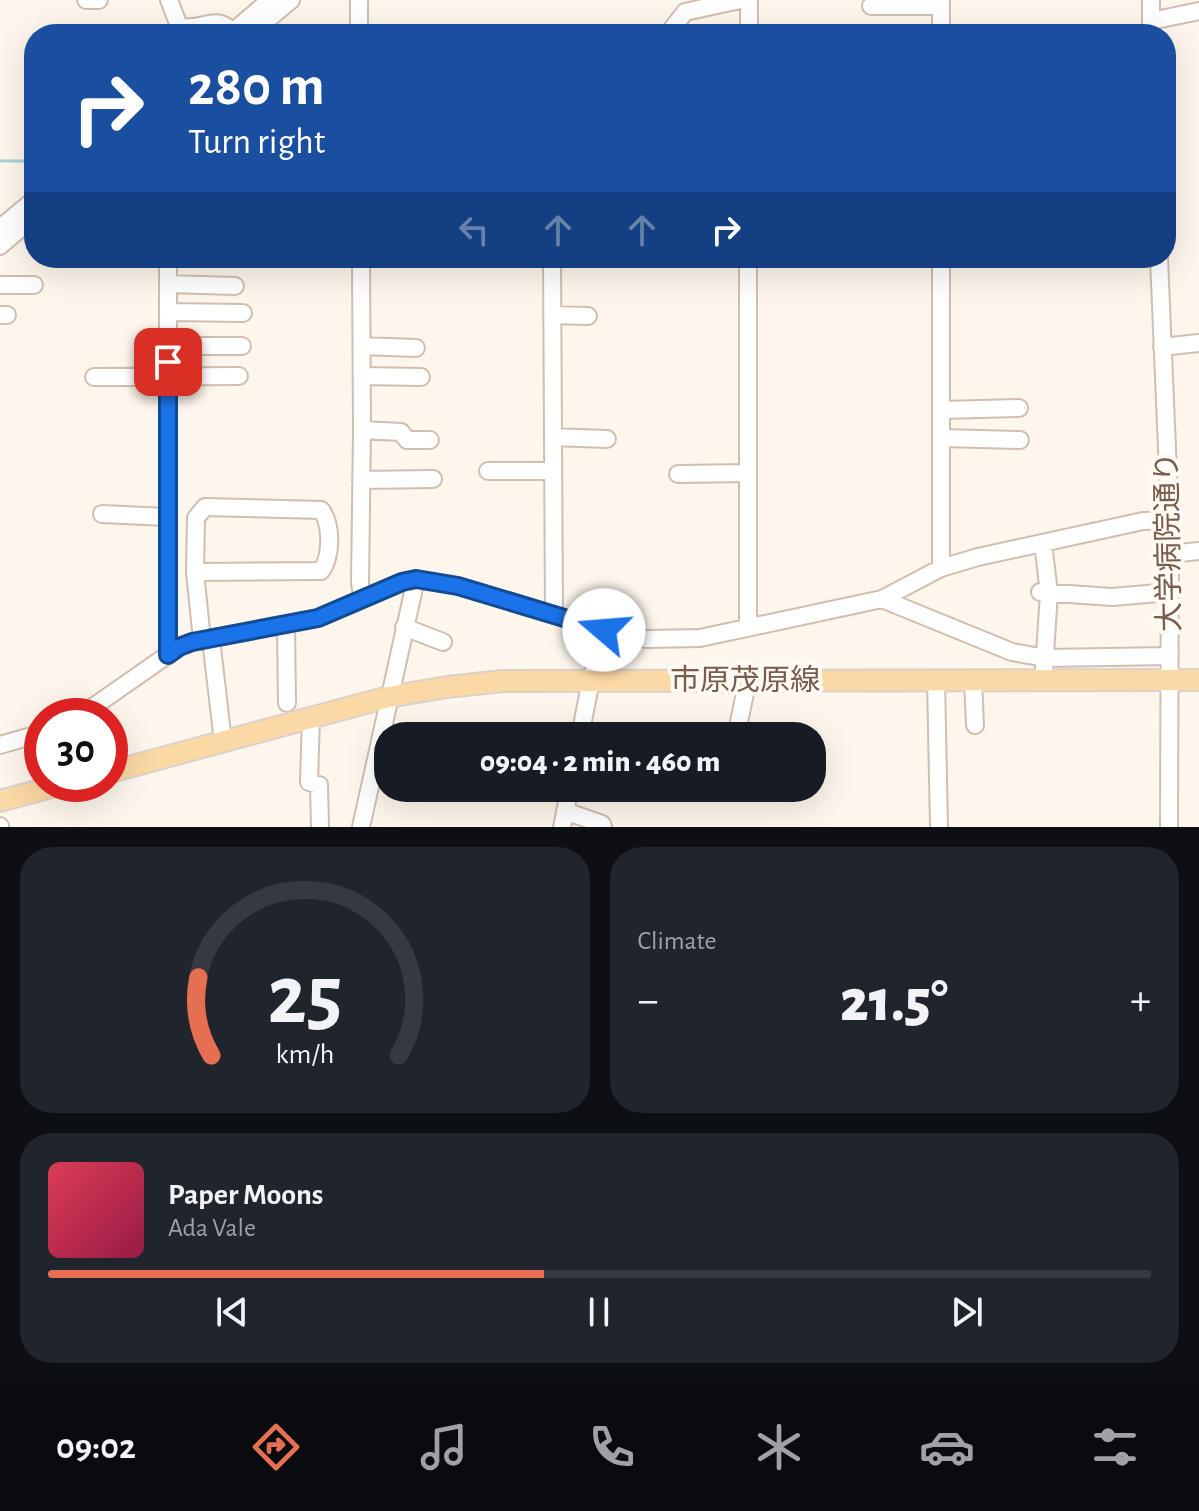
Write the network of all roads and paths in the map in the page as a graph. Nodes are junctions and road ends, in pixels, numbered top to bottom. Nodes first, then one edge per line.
1 (86, 0) edge
2 (99, 0) edge
3 (169, 0) edge
4 (270, 0) edge
5 (291, 0) edge
6 (359, 0) edge
7 (740, 0) edge
8 (749, 0) edge
9 (1151, 0) edge
10 (941, 3) edge
11 (871, 6) dead end
12 (1199, 11) edge
13 (178, 24) edge
14 (242, 24) edge
15 (262, 24) edge
16 (359, 24) edge
17 (676, 24) edge
18 (749, 24) edge
19 (941, 24) edge
20 (1151, 24) edge
21 (1160, 24) edge
22 (24, 212) edge
23 (8, 230) edge
24 (0, 246) edge
25 (168, 268) edge
26 (361, 268) edge
27 (552, 268) edge
28 (748, 268) edge
29 (941, 268) edge
30 (1159, 268) edge
31 (168, 284) junction
32 (0, 285) edge
33 (34, 285) dead end
34 (235, 286) dead end
35 (168, 312) junction
36 (243, 313) dead end
37 (552, 315) junction
38 (588, 316) dead end
39 (1199, 343) edge
40 (168, 346) junction
41 (242, 346) dead end
42 (362, 346) junction
43 (1162, 347) junction
44 (416, 348) dead end
45 (239, 376) dead end
46 (362, 376) junction
47 (94, 377) dead end
48 (421, 377) dead end
49 (167, 378) junction
50 (1019, 408) dead end
51 (942, 410) junction
52 (362, 430) junction
53 (553, 437) junction
54 (942, 438) junction
55 (607, 439) dead end
56 (430, 440) dead end
57 (1020, 440) dead end
58 (488, 471) dead end
59 (553, 471) junction
60 (747, 473) junction
61 (678, 474) dead end
62 (433, 479) dead end
63 (361, 480) junction
64 (102, 514) dead end
65 (167, 517) junction
66 (1170, 520) junction
67 (1043, 543) junction
68 (1199, 551) edge
69 (1170, 554) junction
70 (941, 568) junction
71 (195, 572) junction
72 (416, 579) junction
73 (1044, 592) junction
74 (1170, 592) junction
75 (363, 599) junction
76 (882, 599) junction
77 (554, 614) junction
78 (286, 625) junction
79 (404, 627) junction
80 (748, 628) junction
81 (604, 630) junction
82 (207, 639) junction
83 (443, 642) dead end
84 (168, 655) junction
85 (1170, 656) junction
86 (1045, 658) junction
87 (748, 679) junction
88 (591, 680) junction
89 (936, 680) junction
90 (973, 680) junction
91 (1043, 680) junction
92 (1169, 680) junction
93 (1199, 680) edge
94 (388, 697) junction
95 (106, 698) edge
96 (287, 703) dead end
97 (311, 718) junction
98 (583, 722) edge
99 (739, 722) edge
100 (975, 725) dead end
101 (24, 738) edge
102 (223, 742) junction
103 (0, 745) edge
104 (128, 767) edge
105 (24, 795) edge
106 (0, 801) edge
107 (564, 819) edge
108 (320, 827) edge
109 (361, 827) edge
110 (603, 827) edge
111 (939, 827) edge
112 (1169, 827) edge

1 - 2 street
3 - 13 street
4 - 14 street
5 - 15 street
6 - 16 street
7 - 17 street
8 - 18 street
9 - 20 street
10 - 11 street
10 - 19 street
12 - 21 street
22 - 23 street
23 - 24 street
25 - 31 street
26 - 42 street
27 - 37 street
28 - 60 street
29 - 51 street
30 - 43 street, 大学病院通り
31 - 34 street
31 - 35 street
32 - 33 street
35 - 36 street
35 - 40 street
37 - 38 street
37 - 53 street
39 - 43 street
40 - 41 street
40 - 49 street
42 - 44 street
42 - 46 street
43 - 66 street, 大学病院通り
45 - 49 street
46 - 48 street
46 - 52 street
47 - 49 street
49 - 65 street
50 - 51 street
51 - 54 street
52 - 56 street
52 - 63 street
53 - 55 street
53 - 59 street
54 - 57 street
54 - 70 street
58 - 59 street
59 - 77 street
60 - 61 street
60 - 80 street
62 - 63 street
63 - 75 street
64 - 65 street
65 - 84 street
66 - 67 street
66 - 69 street, 大学病院通り
67 - 70 street
67 - 73 street
68 - 69 street
69 - 74 street, 大学病院通り
70 - 76 street
71 - 71 street
71 - 82 street
72 - 75 street
72 - 77 street
72 - 79 street
73 - 74 street
73 - 86 street
74 - 85 street, 大学病院通り
75 - 78 street
76 - 80 street
76 - 86 street
77 - 81 street
78 - 82 street
78 - 96 street
79 - 83 street
79 - 94 street
80 - 81 street
81 - 88 street
82 - 84 street
82 - 102 street
84 - 95 street
85 - 86 street
85 - 92 street, 大学病院通り
86 - 91 street
87 - 88 main road, 市原茂原線
87 - 89 main road, 市原茂原線
87 - 99 street
88 - 94 main road, 市原茂原線
88 - 98 street
89 - 90 main road, 市原茂原線
89 - 111 street
90 - 91 main road, 市原茂原線
90 - 100 street
91 - 92 main road, 市原茂原線
92 - 93 main road, 市原茂原線
92 - 112 street, 大学病院通り
94 - 97 main road, 市原茂原線
94 - 109 street
97 - 102 main road, 市原茂原線
97 - 108 street
101 - 103 street
102 - 104 main road, 市原茂原線
105 - 106 main road
107 - 110 street

